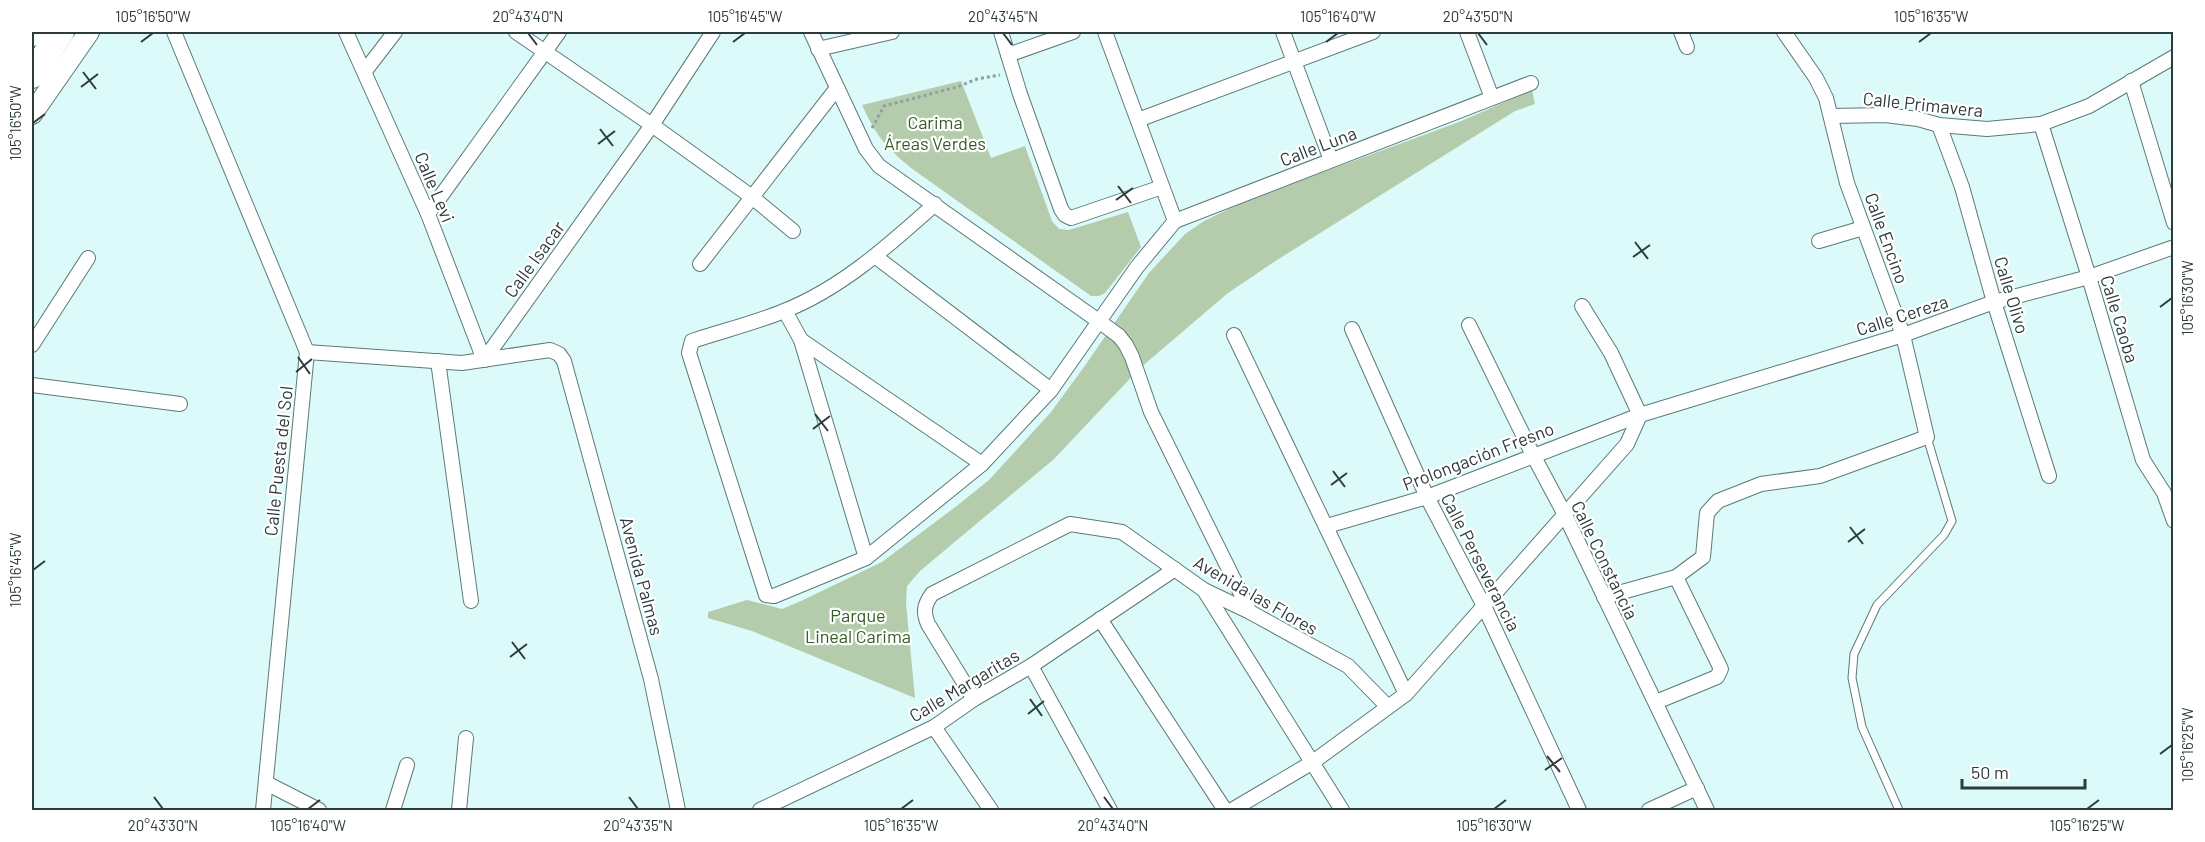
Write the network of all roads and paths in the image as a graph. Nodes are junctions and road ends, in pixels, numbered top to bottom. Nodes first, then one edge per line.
1 (61, 32) edge
2 (89, 32) edge
3 (174, 32) edge
4 (346, 32) edge
5 (395, 32) edge
6 (516, 32) edge
7 (559, 32) edge
8 (714, 32) edge
9 (811, 32) edge
10 (892, 32) edge
11 (1001, 32) edge
12 (1073, 32) edge
13 (1105, 32) edge
14 (1283, 32) edge
15 (1373, 32) edge
16 (1467, 32) edge
17 (1681, 32) edge
18 (1784, 32) edge
19 (1687, 47) dead end
20 (818, 49) junction
21 (544, 52) junction
22 (1008, 55) junction
23 (2174, 57) edge
24 (1294, 61) junction
25 (365, 71) junction
26 (1013, 72) junction
27 (32, 75) edge
28 (2131, 81) junction
29 (1531, 83) dead end
30 (837, 88) junction
31 (1492, 98) junction
32 (32, 114) edge
33 (1832, 116) junction
34 (1138, 120) junction
35 (2041, 124) junction
36 (652, 125) junction
37 (1939, 125) junction
38 (859, 134) junction
39 (1331, 160) junction
40 (1162, 187) junction
41 (752, 197) junction
42 (935, 204) junction
43 (428, 213) junction
44 (1175, 221) junction
45 (2174, 223) edge
46 (1863, 228) junction
47 (793, 231) dead end
48 (1819, 241) dead end
49 (2174, 247) edge
50 (876, 257) junction
51 (88, 258) dead end
52 (700, 264) dead end
53 (2089, 277) junction
54 (1994, 302) junction
55 (1582, 306) dead end
56 (785, 311) junction
57 (1100, 322) junction
58 (1469, 325) dead end
59 (1352, 328) dead end
60 (1234, 335) dead end
61 (1903, 335) junction
62 (801, 339) junction
63 (32, 345) edge
64 (307, 352) junction
65 (484, 360) junction
66 (438, 362) junction
67 (32, 385) edge
68 (1051, 390) junction
69 (180, 404) dead end
70 (1640, 415) junction
71 (1927, 437) junction
72 (1533, 455) junction
73 (982, 464) junction
74 (2049, 476) dead end
75 (2169, 491) edge
76 (1427, 497) junction
77 (1564, 513) junction
78 (2174, 521) edge
79 (1327, 526) junction
80 (866, 558) junction
81 (1175, 569) junction
82 (1676, 578) junction
83 (1204, 591) junction
84 (1604, 597) junction
85 (471, 601) dead end
86 (1484, 606) junction
87 (1250, 612) junction
88 (1100, 619) junction
89 (1030, 666) junction
90 (1406, 694) junction
91 (974, 699) junction
92 (1656, 702) junction
93 (1388, 707) junction
94 (934, 727) junction
95 (466, 738) dead end
96 (1313, 762) junction
97 (407, 765) dead end
98 (266, 783) junction
99 (1696, 788) junction
100 (262, 810) edge
101 (319, 810) edge
102 (393, 810) edge
103 (459, 810) edge
104 (678, 810) edge
105 (760, 810) edge
106 (991, 810) edge
107 (1110, 810) edge
108 (1225, 810) edge
109 (1232, 810) edge
110 (1342, 810) edge
111 (1579, 810) edge
112 (1649, 810) edge
113 (1707, 810) edge
114 (1899, 810) edge

1 - 27 highway
2 - 32 main road
3 - 64 street, Calle Puesta del Sol
4 - 25 street, Calle Levi
5 - 25 street
6 - 21 street
7 - 21 street
8 - 36 street, Calle Isacar
9 - 20 street
10 - 20 street
11 - 22 street
12 - 22 street
13 - 34 street
14 - 24 street
15 - 24 street
16 - 31 street
17 - 19 street
18 - 33 street, Calle Encino
20 - 30 street
21 - 36 street
21 - 43 street
22 - 26 street
23 - 28 street, Calle Primavera
24 - 34 street
24 - 39 street
25 - 43 street, Calle Levi
26 - 38 path
26 - 40 street
28 - 35 street, Calle Primavera
28 - 45 street
29 - 31 street, Calle Luna
30 - 38 street
30 - 41 street
31 - 39 street, Calle Luna
33 - 37 street, Calle Primavera
33 - 46 street, Calle Encino
34 - 40 street
35 - 37 street, Calle Primavera
35 - 53 street, Calle Caoba
36 - 41 street
36 - 65 street, Calle Isacar
37 - 54 street, Calle Olivo
38 - 42 street
39 - 44 street, Calle Luna
40 - 44 street
41 - 47 street
41 - 52 street
42 - 50 street
42 - 57 street
43 - 65 street, Calle Levi
44 - 57 street, Calle Luna
46 - 48 street
46 - 61 street, Calle Encino
49 - 53 street, Calle Cereza
50 - 56 street
50 - 68 street
51 - 63 street
53 - 54 street, Calle Cereza
53 - 75 street, Calle Caoba
54 - 61 street, Calle Cereza
54 - 74 street, Calle Olivo
55 - 70 street
56 - 62 street
56 - 80 street, Calle Luna
57 - 68 street, Calle Luna
57 - 87 street
58 - 72 street, Calle Constancia
59 - 76 street, Calle Perseverancia
60 - 79 street
61 - 70 street, Calle Cereza
61 - 71 street, Calle Encino
62 - 73 street
62 - 80 street
64 - 66 street
64 - 98 street, Calle Puesta del Sol
65 - 66 street
65 - 104 street, Avenida Palmas
66 - 85 street
67 - 69 street
68 - 73 street, Calle Luna
70 - 72 street, Prolongación Fresno
70 - 77 street
71 - 82 street
71 - 114 lane, Calle Encino
72 - 76 street, Prolongación Fresno
72 - 77 street, Calle Constancia
73 - 80 street, Calle Luna
75 - 78 street, Calle Caoba
76 - 79 street, Prolongación Fresno
76 - 86 street, Calle Perseverancia
77 - 84 street, Calle Constancia
77 - 86 street
79 - 90 street
81 - 83 street, Avenida las Flores
81 - 88 street, Calle Margaritas
81 - 91 street, Avenida las Flores
82 - 84 street
82 - 92 street
83 - 87 street, Avenida las Flores
83 - 96 street
84 - 92 street, Calle Constancia
86 - 90 street
86 - 111 street, Calle Perseverancia
87 - 93 street, Avenida las Flores
88 - 89 street, Calle Margaritas
88 - 108 street
89 - 91 street, Calle Margaritas
89 - 107 street
90 - 93 street
91 - 94 street, Calle Margaritas
92 - 99 street, Calle Constancia
93 - 96 street
94 - 105 street, Calle Margaritas
94 - 106 street
95 - 103 street
96 - 109 street
96 - 110 street
97 - 102 street
98 - 100 street, Calle Puesta del Sol
98 - 101 street
99 - 112 street
99 - 113 street, Calle Constancia

